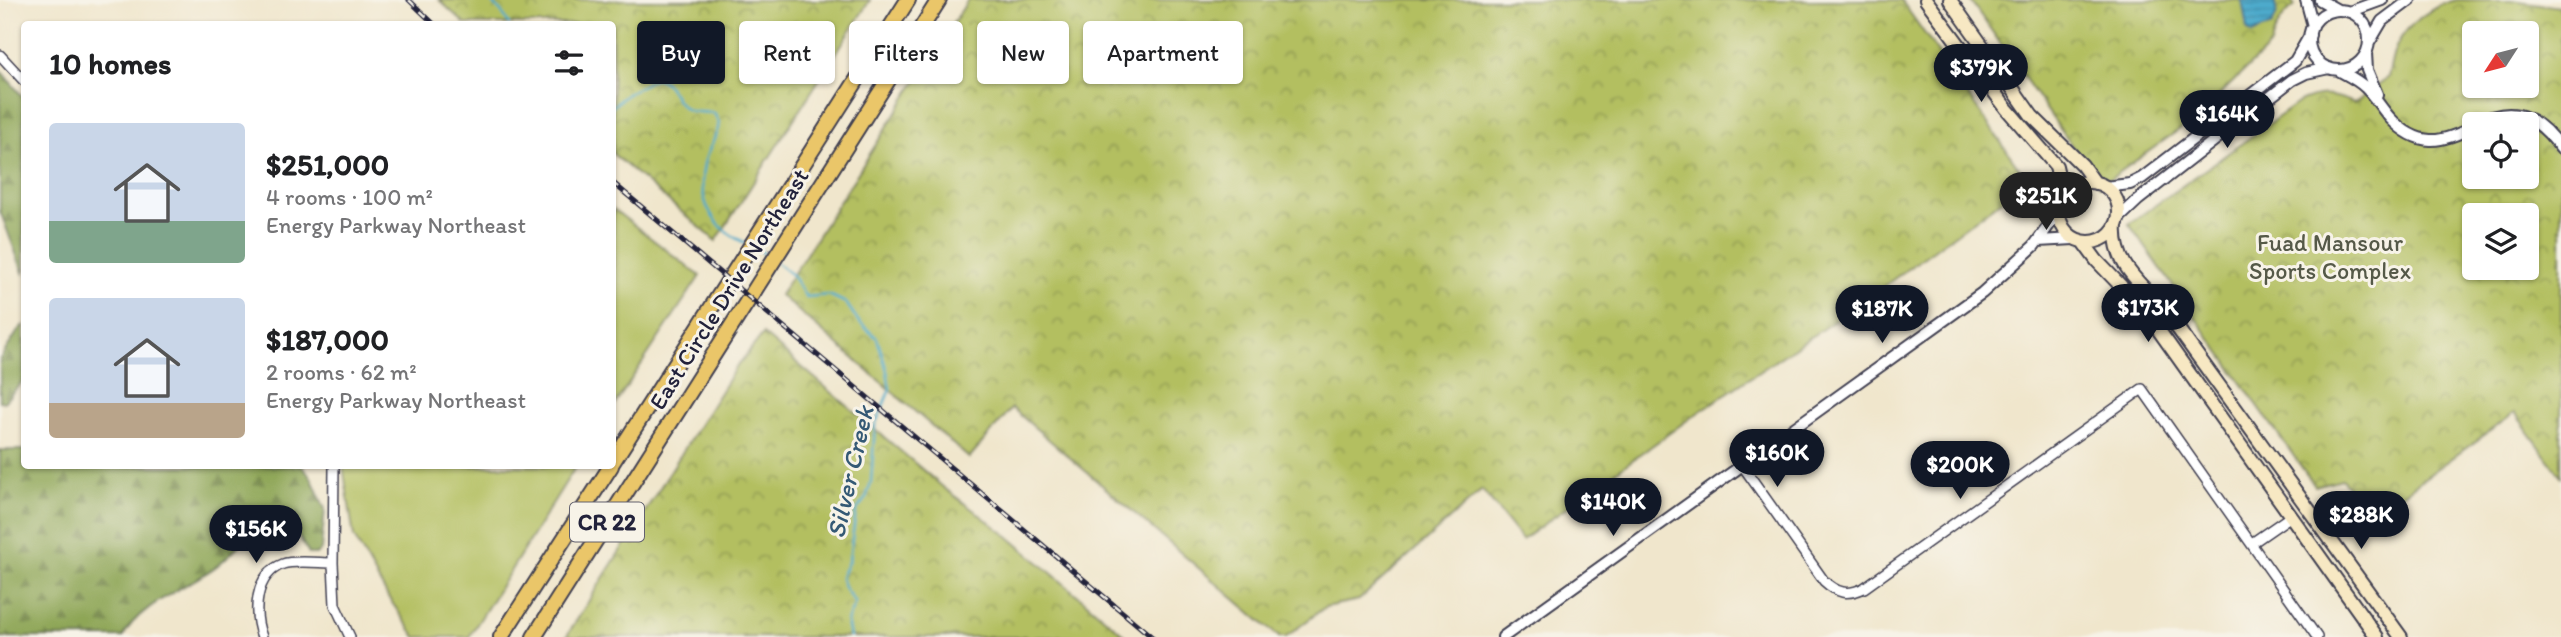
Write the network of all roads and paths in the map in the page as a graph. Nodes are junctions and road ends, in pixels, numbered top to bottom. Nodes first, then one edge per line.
1 (908, 0) edge
2 (939, 0) edge
3 (1926, 0) edge
4 (1950, 0) edge
5 (2306, 0) edge
6 (2320, 0) edge
7 (2382, 0) edge
8 (2410, 0) edge
9 (2345, 11) junction
10 (2312, 31) junction
11 (2368, 48) junction
12 (0, 55) edge
13 (2333, 69) junction
14 (21, 78) edge
15 (2390, 118) junction
16 (2539, 124) edge
17 (2462, 133) edge
18 (2561, 149) edge
19 (2100, 185) junction
20 (2063, 197) junction
21 (2059, 211) junction
22 (2117, 222) junction
23 (2038, 241) junction
24 (2079, 241) junction
25 (616, 458) edge
26 (1742, 465) junction
27 (334, 469) edge
28 (609, 469) edge
29 (2291, 516) junction
30 (2252, 544) junction
31 (333, 563) junction
32 (262, 637) edge
33 (350, 637) edge
34 (502, 637) edge
35 (534, 637) edge
36 (1503, 637) edge
37 (2318, 637) edge
38 (2377, 637) edge
39 (2402, 637) edge

1 - 25 main road, East Circle Drive Northeast / CR 22
2 - 35 main road, East Circle Drive Northeast / CR 22
3 - 20 main road
4 - 19 main road
5 - 10 street
6 - 9 street
7 - 9 street
8 - 11 street
9 - 10 street
9 - 11 street
10 - 13 street
10 - 19 street
11 - 13 street
11 - 15 street
12 - 14 street
13 - 15 street
13 - 22 street
15 - 17 street
16 - 18 street
19 - 20 main road
19 - 22 main road
20 - 21 main road
21 - 23 street
21 - 24 main road
22 - 24 main road
22 - 39 main road
23 - 24 street
23 - 26 street
24 - 29 main road
26 - 30 street
26 - 36 street
27 - 31 street
28 - 34 main road, East Circle Drive Northeast / CR 22
29 - 30 street
29 - 38 main road
30 - 37 street
31 - 32 street
31 - 33 street

